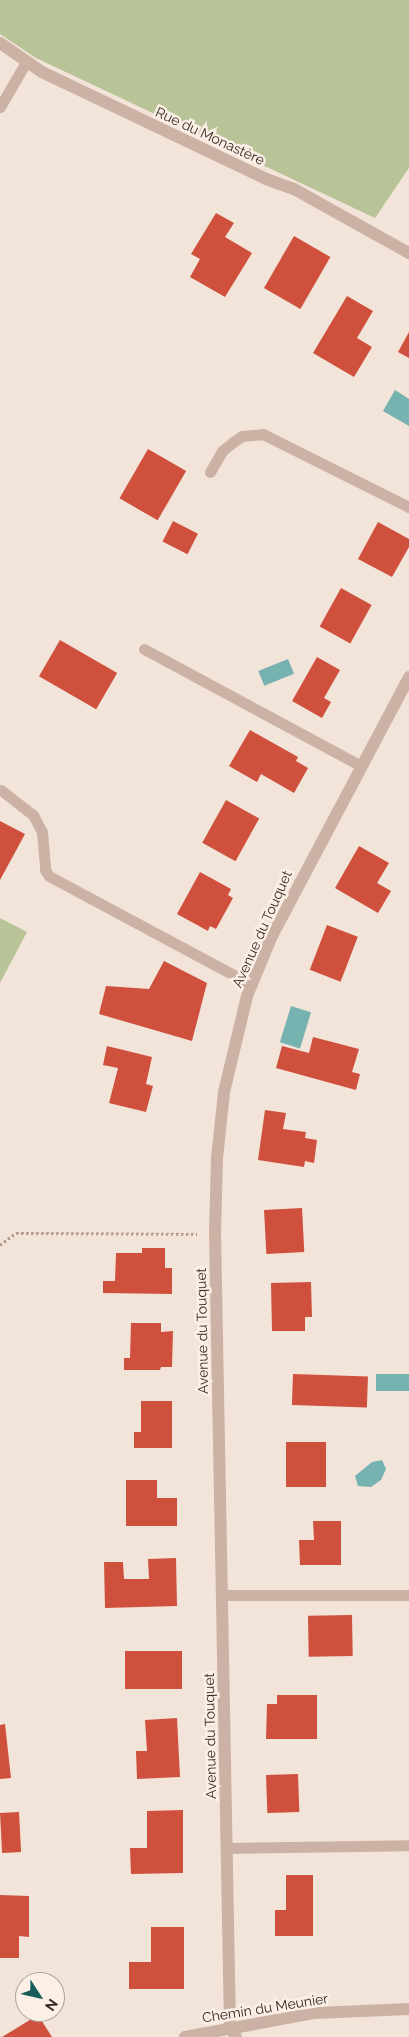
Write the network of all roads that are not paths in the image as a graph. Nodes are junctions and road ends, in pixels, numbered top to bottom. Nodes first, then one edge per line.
1 (0, 43) edge
2 (26, 62) junction
3 (0, 107) edge
4 (409, 253) edge
5 (210, 472) dead end
6 (409, 507) edge
7 (144, 649) dead end
8 (409, 677) edge
9 (361, 766) junction
10 (0, 790) edge
11 (252, 985) junction
12 (222, 1595) junction
13 (409, 1595) edge
14 (409, 1845) edge
15 (227, 1848) junction
16 (409, 2009) edge
17 (233, 2032) edge
18 (185, 2037) edge

1 - 2 street, Rue du Monastère
2 - 3 lane
2 - 4 street, Rue du Monastère
5 - 6 lane
7 - 9 lane
8 - 9 street, Avenue du Touquet
9 - 11 street, Avenue du Touquet
10 - 11 lane
11 - 12 street, Avenue du Touquet
12 - 13 lane
12 - 15 street, Avenue du Touquet
14 - 15 lane
15 - 17 street, Avenue du Touquet
16 - 17 street, Chemin du Meunier
17 - 18 street, Chemin du Meunier

